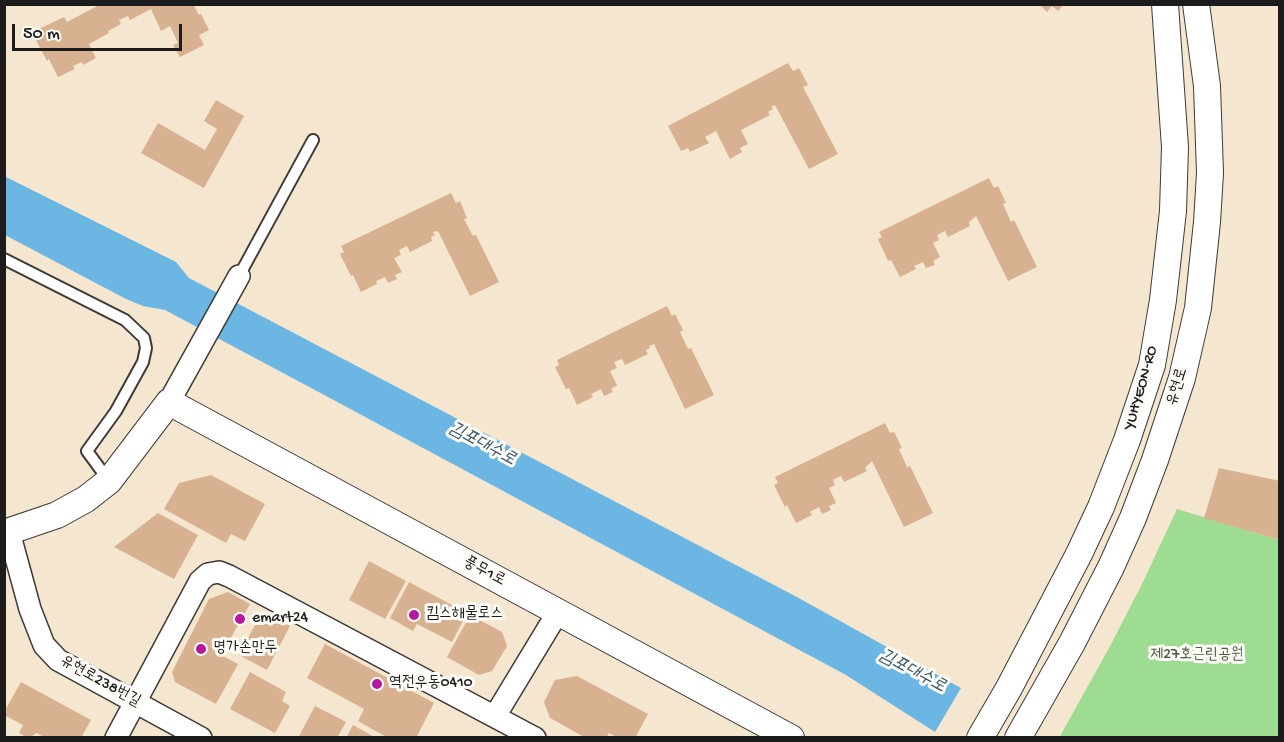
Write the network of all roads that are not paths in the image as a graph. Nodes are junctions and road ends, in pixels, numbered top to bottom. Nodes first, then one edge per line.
1 (1165, 4) edge
2 (1196, 4) edge
3 (313, 140) dead end
4 (4, 260) edge
5 (239, 276) joint
6 (173, 404) junction
7 (109, 481) junction
8 (8, 538) edge
9 (555, 616) junction
10 (135, 702) junction
11 (495, 716) junction
12 (116, 738) edge
13 (201, 738) edge
14 (535, 738) edge
15 (770, 738) edge
16 (791, 738) edge
17 (980, 738) edge
18 (1018, 738) edge

1 - 17 street, YUHYEON-RO
2 - 18 street, 유현로
3 - 5 lane
4 - 7 lane
5 - 6 street
6 - 7 street
6 - 8 street
6 - 9 street, 풍무1로
7 - 8 street
8 - 10 street, 유현로238번길
9 - 11 street
9 - 15 street, 풍무1로
9 - 16 street, 풍무1로
10 - 11 street
10 - 12 street
10 - 13 street, 유현로238번길
11 - 14 street

